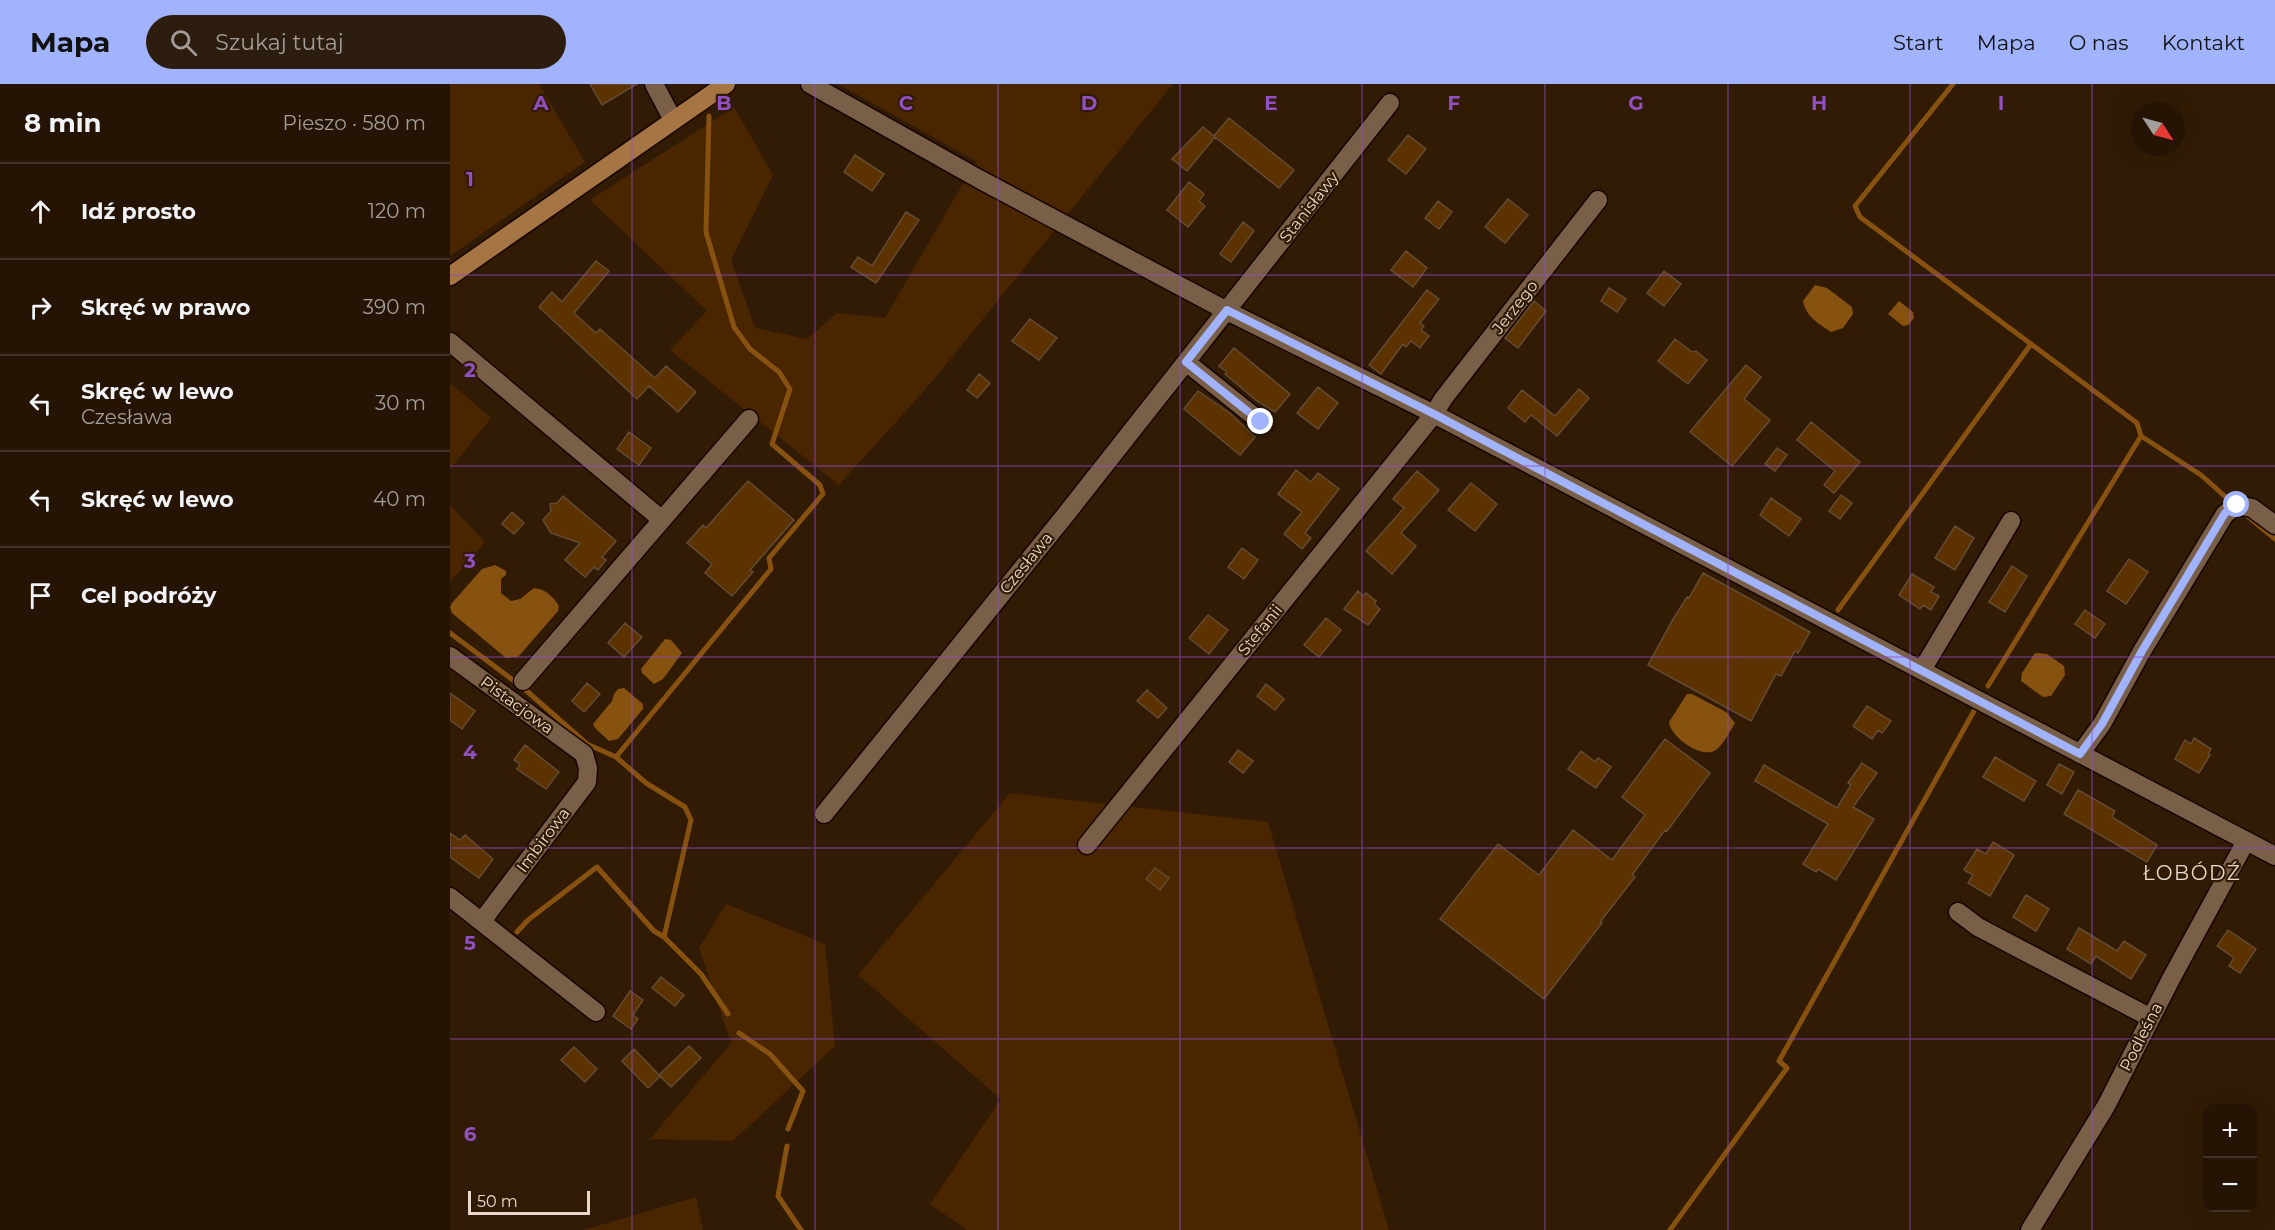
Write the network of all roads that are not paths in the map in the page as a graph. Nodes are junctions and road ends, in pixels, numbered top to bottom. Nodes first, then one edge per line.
1 (654, 84) edge
2 (726, 84) edge
3 (810, 84) edge
4 (1390, 104) dead end
5 (673, 120) junction
6 (1598, 201) dead end
7 (450, 276) edge
8 (1227, 310) junction
9 (450, 342) edge
10 (1186, 362) junction
11 (1434, 414) junction
12 (749, 419) dead end
13 (1261, 422) dead end
14 (662, 519) junction
15 (2011, 521) dead end
16 (2275, 525) edge
17 (450, 656) edge
18 (1922, 670) junction
19 (523, 681) dead end
20 (584, 754) joint
21 (2080, 754) junction
22 (824, 814) dead end
23 (2246, 841) junction
24 (1087, 845) dead end
25 (2275, 856) edge
26 (450, 897) edge
27 (1958, 912) dead end
28 (482, 921) junction
29 (596, 1012) dead end
30 (2151, 1018) junction
31 (2030, 1230) edge

1 - 5 street
2 - 5 main road
3 - 8 street
4 - 8 street, Stanisławy
5 - 7 main road
6 - 11 street, Jerzego
8 - 10 street, Czesława
8 - 11 street
9 - 14 street
10 - 13 street
10 - 22 street, Czesława
11 - 18 street
11 - 24 street, Stefanii
12 - 14 street
14 - 19 street
15 - 18 street
16 - 21 street
17 - 20 street, Pistacjowa
18 - 21 street
20 - 28 street, Imbirowa
21 - 23 street
23 - 25 street
23 - 30 street, Podleśna
26 - 28 street
27 - 30 street
28 - 29 street
30 - 31 street, Podleśna

